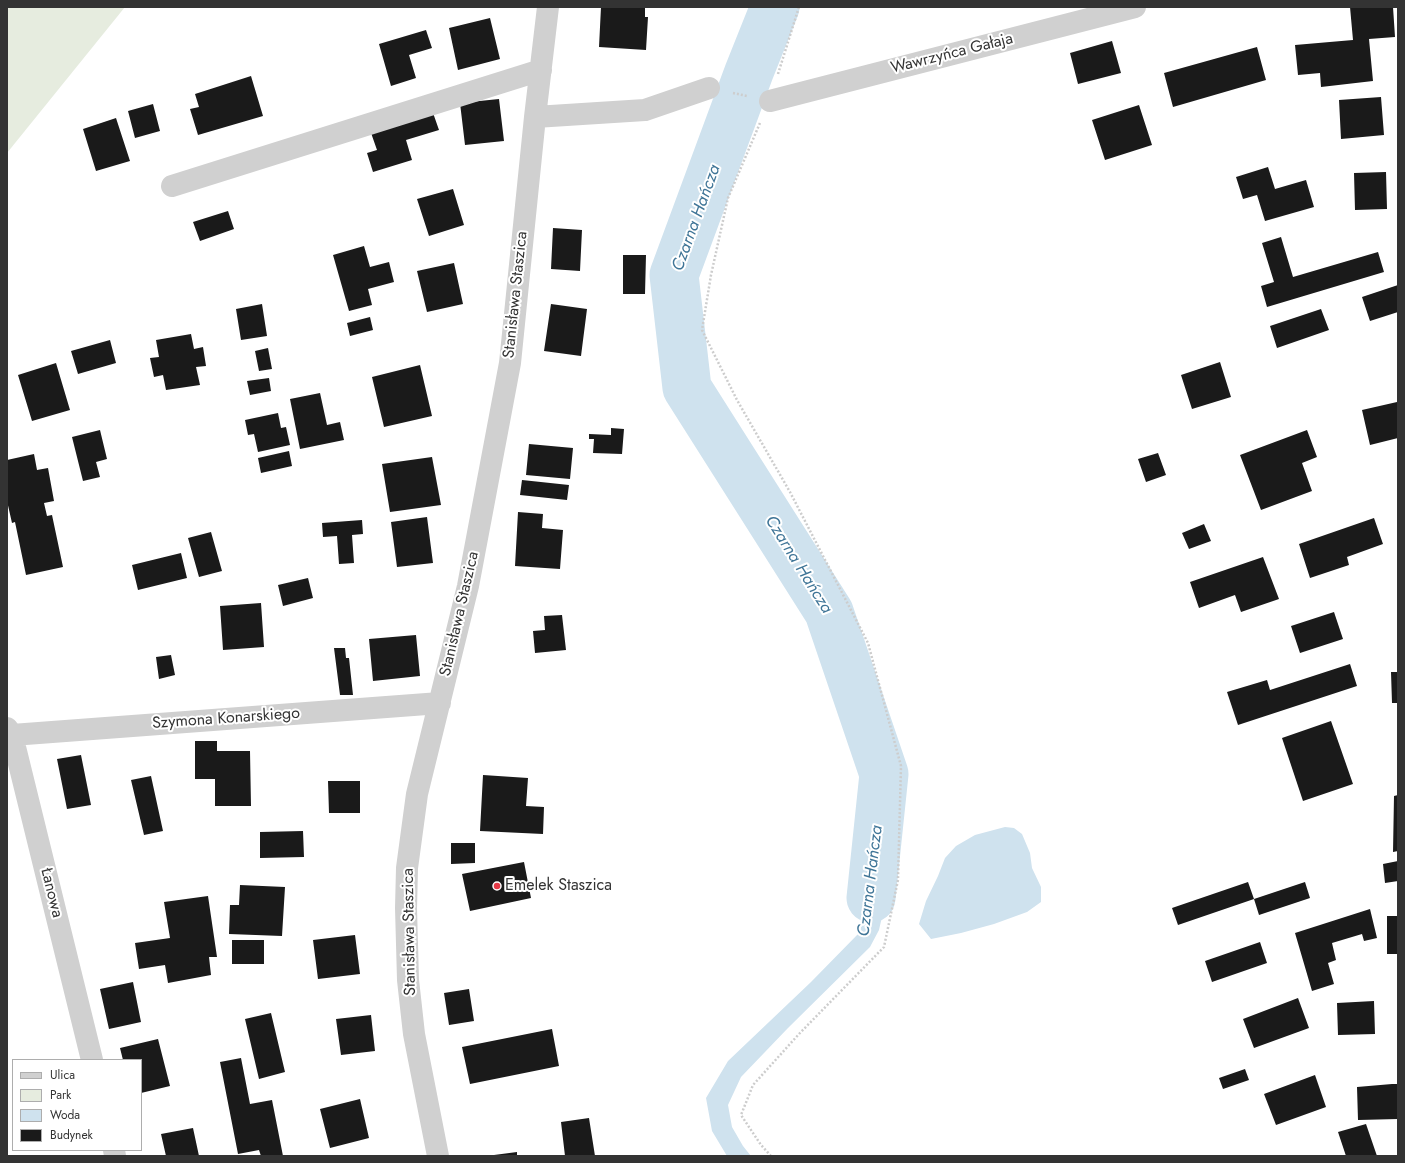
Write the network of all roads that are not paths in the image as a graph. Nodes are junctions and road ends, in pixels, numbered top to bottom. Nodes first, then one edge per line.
1 (548, 7) edge
2 (1135, 7) edge
3 (541, 70) junction
4 (709, 88) road end
5 (770, 101) road end
6 (535, 116) junction
7 (172, 186) dead end
8 (440, 702) junction
9 (10, 731) edge
10 (92, 1059) edge
11 (438, 1156) edge

1 - 3 street, Stanisława Staszica
2 - 5 street, Wawrzyńca Gałaja
3 - 6 street, Stanisława Staszica
3 - 7 street
4 - 6 street
6 - 8 street, Stanisława Staszica
8 - 9 street, Szymona Konarskiego
8 - 11 street, Stanisława Staszica
9 - 10 street, Łanowa

